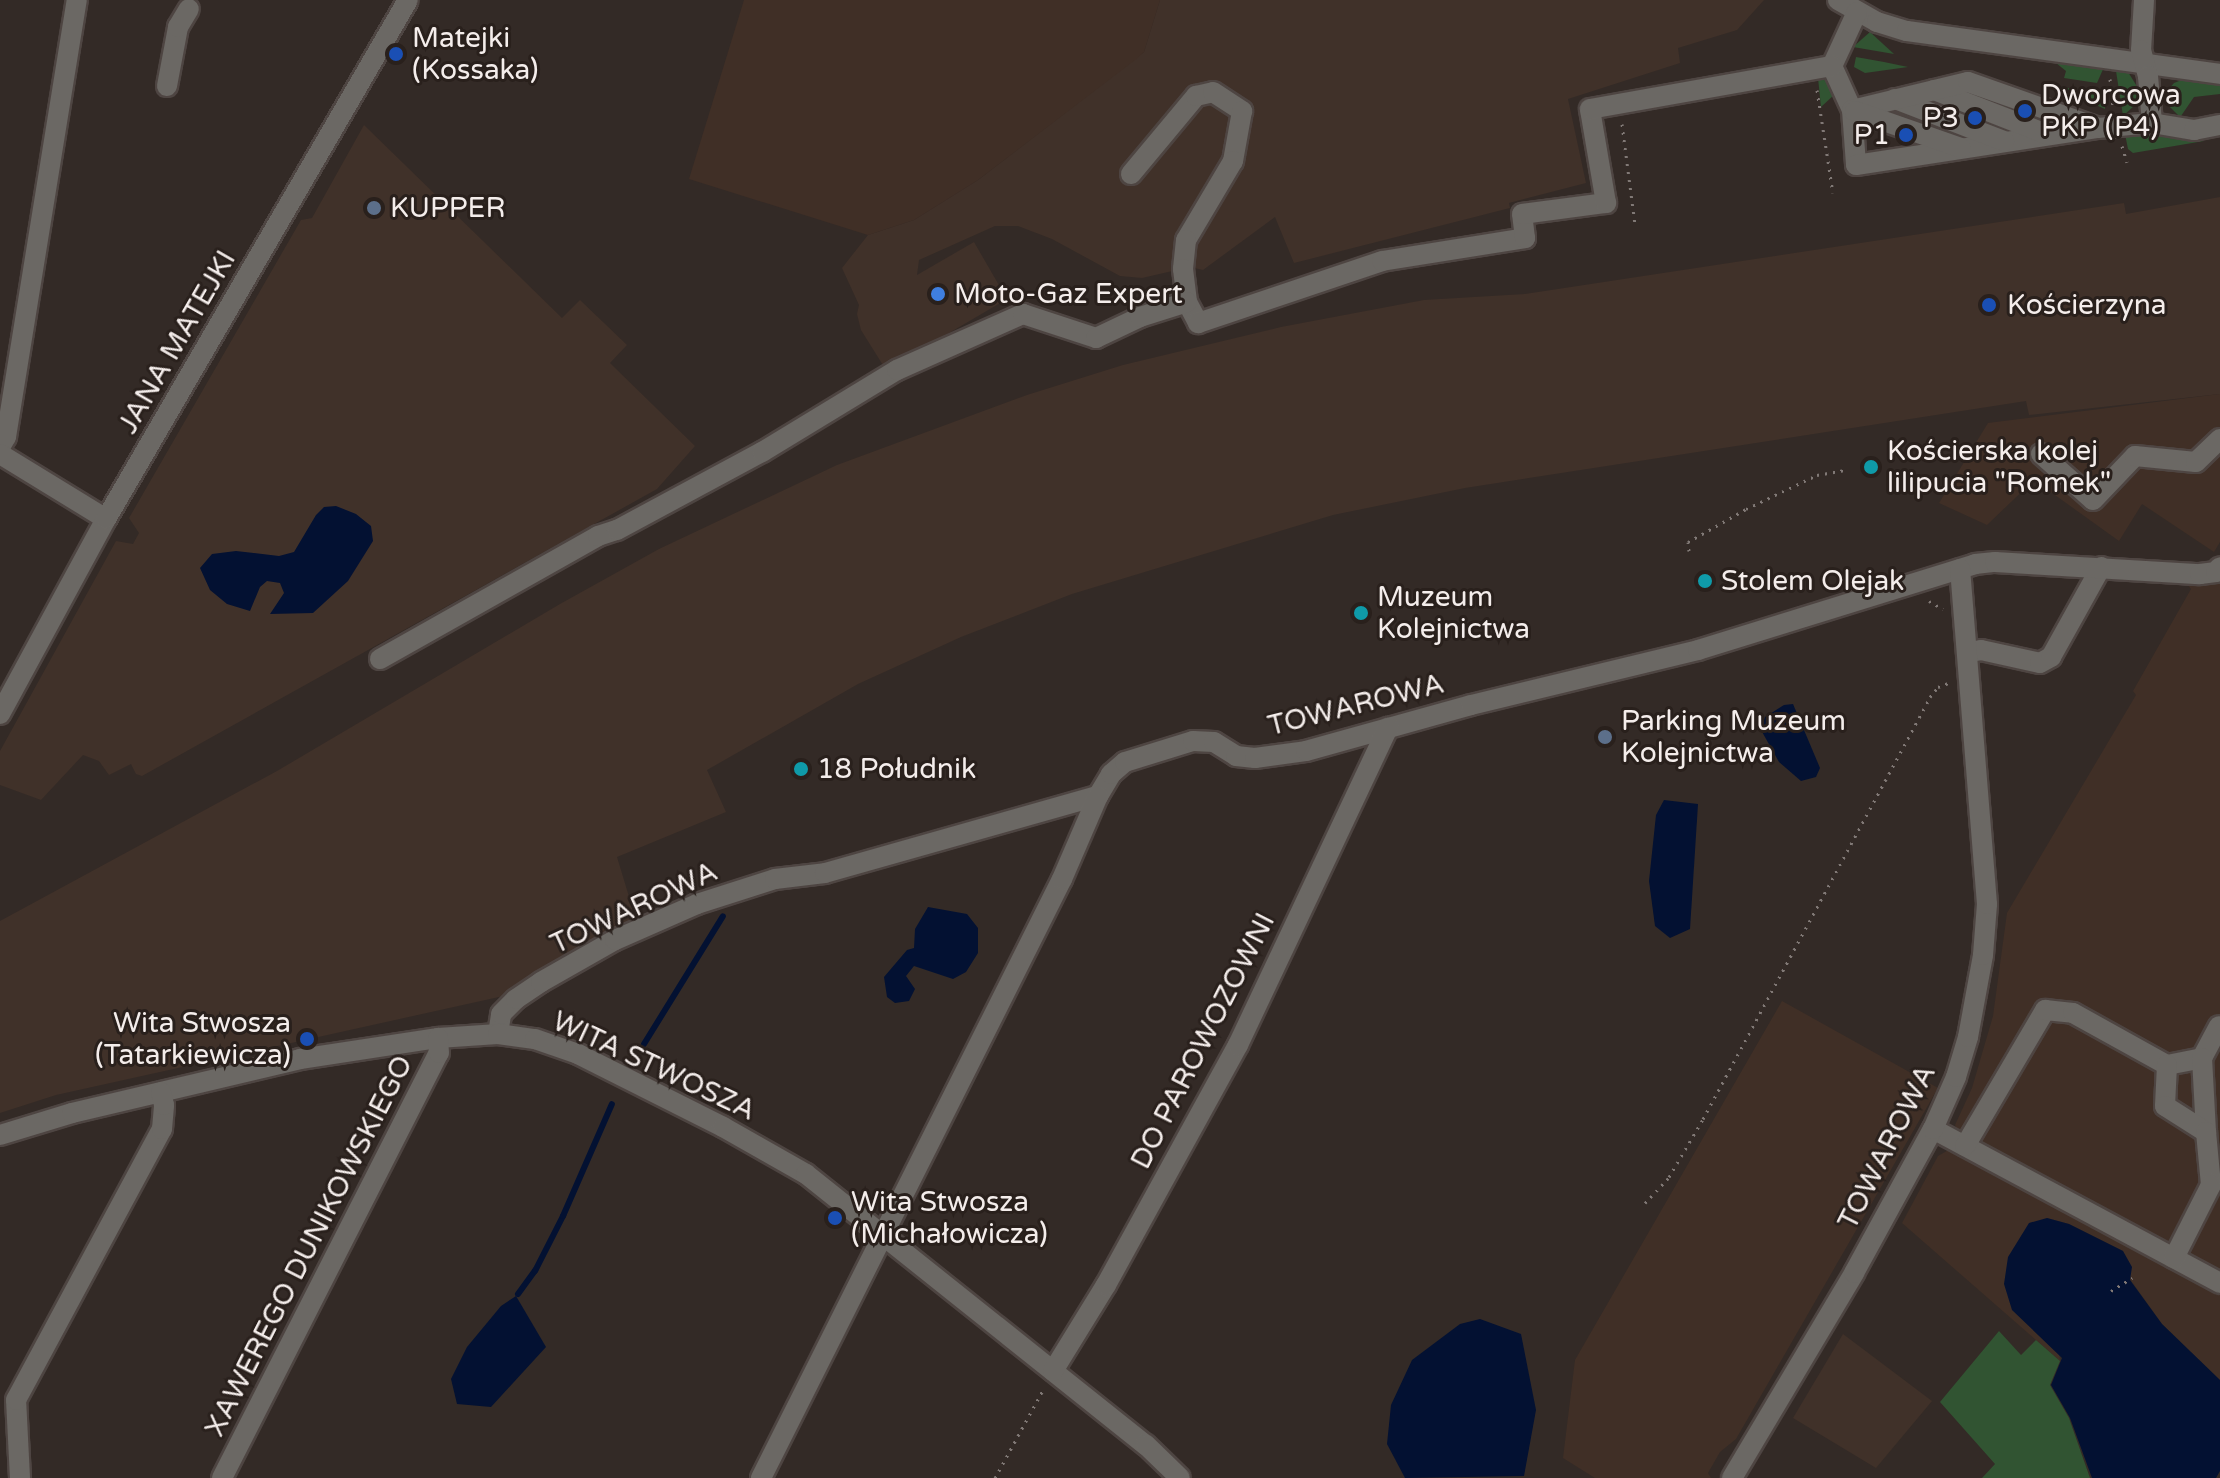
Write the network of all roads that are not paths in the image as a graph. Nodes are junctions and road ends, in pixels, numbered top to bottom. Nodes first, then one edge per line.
1 (77, 0) edge
2 (408, 0) edge
3 (1838, 0) edge
4 (2144, 0) edge
5 (186, 3) edge
6 (1857, 12) junction
7 (2145, 63) junction
8 (1823, 68) junction
9 (2220, 74) edge
10 (167, 86) dead end
11 (1934, 90) junction
12 (1895, 99) junction
13 (1852, 110) junction
14 (2107, 123) junction
15 (2152, 123) junction
16 (2220, 125) edge
17 (2049, 135) junction
18 (2007, 142) junction
19 (1964, 149) junction
20 (1131, 174) dead end
21 (1187, 302) junction
22 (2220, 439) edge
23 (0, 447) edge
24 (0, 454) edge
25 (2041, 454) dead end
26 (106, 519) junction
27 (2101, 567) junction
28 (2220, 567) edge
29 (1960, 569) junction
30 (1969, 652) junction
31 (380, 659) dead end
32 (0, 714) edge
33 (1388, 728) junction
34 (1098, 796) junction
35 (2219, 1026) edge
36 (498, 1034) junction
37 (438, 1038) junction
38 (2202, 1058) junction
39 (2167, 1065) junction
40 (161, 1092) junction
41 (1933, 1129) junction
42 (2206, 1132) junction
43 (0, 1135) edge
44 (1965, 1146) junction
45 (883, 1234) junction
46 (2174, 1258) junction
47 (2220, 1283) edge
48 (1053, 1371) junction
49 (20, 1478) edge
50 (222, 1478) edge
51 (761, 1478) edge
52 (1180, 1478) edge
53 (1732, 1478) edge

1 - 23 street
2 - 26 street, JANA MATEJKI
3 - 6 street
4 - 7 street
5 - 10 street
6 - 7 street
6 - 8 street
7 - 9 street
7 - 15 street
8 - 13 street
8 - 21 street
11 - 12 street
11 - 14 street
11 - 17 street
12 - 13 street
12 - 18 street
13 - 19 street
13 - 19 street
14 - 15 street
14 - 17 street
15 - 16 street
17 - 18 street
18 - 19 street
20 - 21 street
21 - 31 street
22 - 25 street
24 - 26 street
26 - 32 street, JANA MATEJKI
27 - 28 street, TOWAROWA
27 - 29 street, TOWAROWA
27 - 30 street
29 - 30 street, TOWAROWA
29 - 33 street, TOWAROWA
30 - 41 street, TOWAROWA
33 - 34 street, TOWAROWA
33 - 48 street, DO PAROWOZOWNI
34 - 36 street, TOWAROWA
34 - 45 street
35 - 38 street
36 - 37 street, WITA STWOSZA
36 - 45 street, WITA STWOSZA
37 - 40 street, WITA STWOSZA
37 - 50 street, XAWEREGO DUNIKOWSKIEGO
38 - 39 street
38 - 42 street
39 - 42 street
39 - 44 street
40 - 43 street, WITA STWOSZA
40 - 49 street
41 - 44 street
41 - 53 street, TOWAROWA
42 - 46 street
44 - 46 street
45 - 48 street, WITA STWOSZA
45 - 51 street
46 - 47 street
48 - 52 street, WITA STWOSZA

